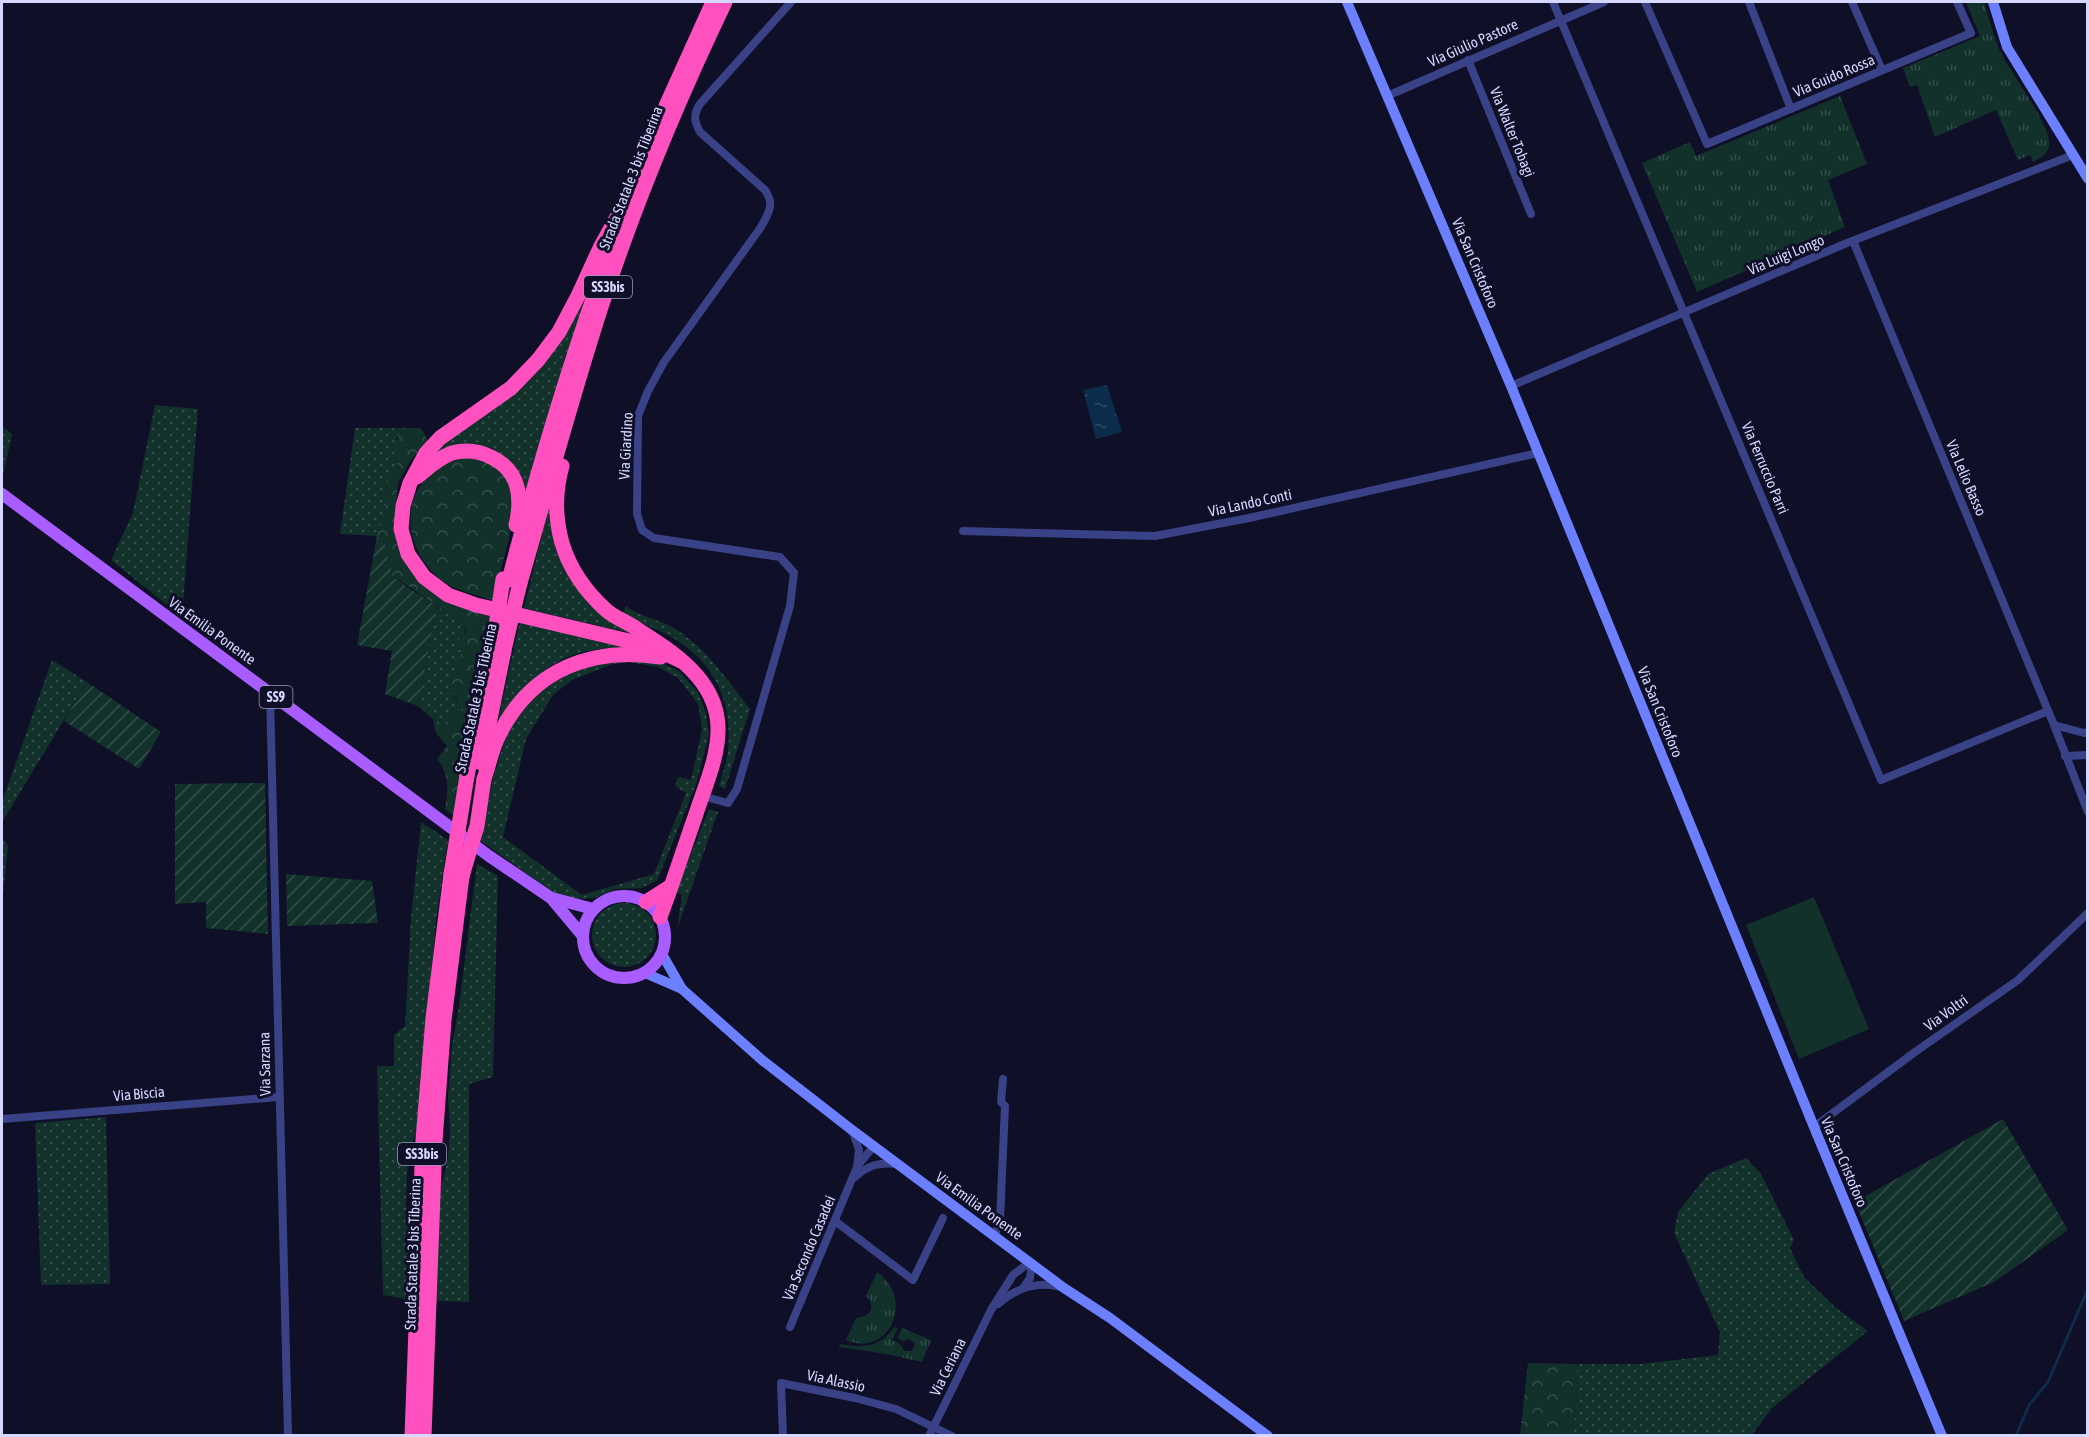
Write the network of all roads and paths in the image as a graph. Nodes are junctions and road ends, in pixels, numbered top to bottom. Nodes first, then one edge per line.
1 (713, 2) edge
2 (725, 2) edge
3 (791, 2) edge
4 (1347, 2) edge
5 (1553, 2) edge
6 (1604, 2) edge
7 (1645, 2) edge
8 (1749, 2) edge
9 (1852, 2) edge
10 (1957, 2) edge
11 (1993, 2) edge
12 (1561, 20) junction
13 (1468, 60) junction
14 (1882, 70) junction
15 (1387, 96) junction
16 (1791, 109) junction
17 (2073, 155) junction
18 (2088, 179) edge
19 (631, 192) junction
20 (1531, 214) dead end
21 (1853, 241) junction
22 (1685, 313) junction
23 (577, 384) junction
24 (1511, 386) junction
25 (1538, 453) junction
26 (410, 483) junction
27 (2, 494) edge
28 (963, 531) dead end
29 (511, 580) junction
30 (681, 661) junction
31 (270, 693) junction
32 (2048, 711) junction
33 (2054, 725) junction
34 (2086, 734) edge
35 (2088, 755) edge
36 (2065, 756) junction
37 (476, 778) junction
38 (702, 796) junction
39 (2088, 812) edge
40 (457, 875) junction
41 (671, 886) junction
42 (551, 898) junction
43 (646, 902) junction
44 (593, 909) junction
45 (2088, 913) edge
46 (660, 917) junction
47 (582, 935) junction
48 (662, 954) junction
49 (645, 974) junction
50 (682, 989) junction
51 (1003, 1079) dead end
52 (279, 1097) junction
53 (2, 1119) edge
54 (1814, 1127) junction
55 (852, 1130) junction
56 (875, 1147) junction
57 (897, 1164) junction
58 (860, 1169) junction
59 (943, 1218) dead end
60 (835, 1221) junction
61 (995, 1235) junction
62 (1011, 1248) junction
63 (1031, 1263) junction
64 (1012, 1275) junction
65 (1024, 1288) junction
66 (1065, 1288) junction
67 (991, 1310) junction
68 (790, 1327) dead end
69 (933, 1426) junction
70 (288, 1436) edge
71 (412, 1436) edge
72 (424, 1436) edge
73 (783, 1436) edge
74 (929, 1436) edge
75 (952, 1436) edge
76 (1268, 1436) edge
77 (1942, 1436) edge

1 - 19 highway, Strada Statale 3 bis Tiberina / SS3bis
2 - 23 highway, Strada Statale 3 bis Tiberina / SS3bis
3 - 38 street, Via Giardino
4 - 15 street, Via San Cristoforo
5 - 12 street, Via Ferruccio Parri
6 - 12 street, Via Giulio Pastore
7 - 16 street, Via Guido Rossa
8 - 16 street
9 - 14 street
10 - 14 street, Via Guido Rossa
11 - 17 street
12 - 13 street, Via Giulio Pastore
12 - 22 street, Via Ferruccio Parri
13 - 15 street, Via Giulio Pastore
13 - 20 street, Via Walter Tobagi
14 - 16 street, Via Guido Rossa
15 - 24 street, Via San Cristoforo
17 - 18 street
17 - 21 street, Via Luigi Longo
19 - 26 highway
19 - 29 highway, Strada Statale 3 bis Tiberina / SS3bis
21 - 22 street, Via Luigi Longo
21 - 32 street, Via Lelio Basso
22 - 24 street, Via Luigi Longo
22 - 32 street, Via Ferruccio Parri
23 - 29 highway, Strada Statale 3 bis Tiberina / SS3bis
23 - 30 highway
24 - 25 street, Via San Cristoforo
25 - 28 street, Via Lando Conti
25 - 54 street, Via San Cristoforo
26 - 29 highway
26 - 30 highway
27 - 31 main road, Via Emilia Ponente / SS9
29 - 37 highway, Strada Statale 3 bis Tiberina / SS3bis, bridge
30 - 37 highway
30 - 38 highway
31 - 42 main road, Via Emilia Ponente / SS9
31 - 52 street, Via Sarzana
32 - 33 street, Via Lelio Basso
33 - 34 street
33 - 36 street, Via Lelio Basso
35 - 36 street
36 - 39 street, Via Lelio Basso
37 - 40 highway, bridge
38 - 41 highway
40 - 71 highway, Strada Statale 3 bis Tiberina / SS3bis
40 - 72 highway, Strada Statale 3 bis Tiberina / SS3bis
41 - 43 highway
41 - 46 highway
42 - 44 main road, Via Emilia Ponente / SS9
42 - 47 main road, Via Emilia Ponente / SS9
43 - 44 main road
43 - 46 main road
44 - 47 main road
45 - 54 street, Via Voltri
46 - 48 main road
47 - 49 main road
48 - 49 main road
48 - 50 street, Via Emilia Ponente
49 - 50 street, Via Emilia Ponente
50 - 55 street, Via Emilia Ponente
51 - 61 street
52 - 53 street, Via Biscia
52 - 70 street, Via Sarzana
54 - 77 street, Via San Cristoforo
55 - 56 street, Via Emilia Ponente
55 - 58 street
56 - 57 street, Via Emilia Ponente
56 - 58 street, Via Secondo Casadei
57 - 58 street
57 - 61 street, Via Emilia Ponente
58 - 60 street, Via Secondo Casadei
59 - 60 street
60 - 68 street, Via Secondo Casadei
61 - 62 street, Via Emilia Ponente
62 - 63 street, Via Emilia Ponente
62 - 64 street
63 - 64 street, Via Ceriana
63 - 65 street
63 - 66 street, Via Emilia Ponente
64 - 67 street, Via Ceriana
65 - 66 street, Via Ceriana
65 - 67 street, Via Ceriana
66 - 76 street, Via Emilia Ponente
67 - 69 street, Via Ceriana
69 - 73 street, Via Alassio
69 - 74 street, Via Ceriana
69 - 75 street

